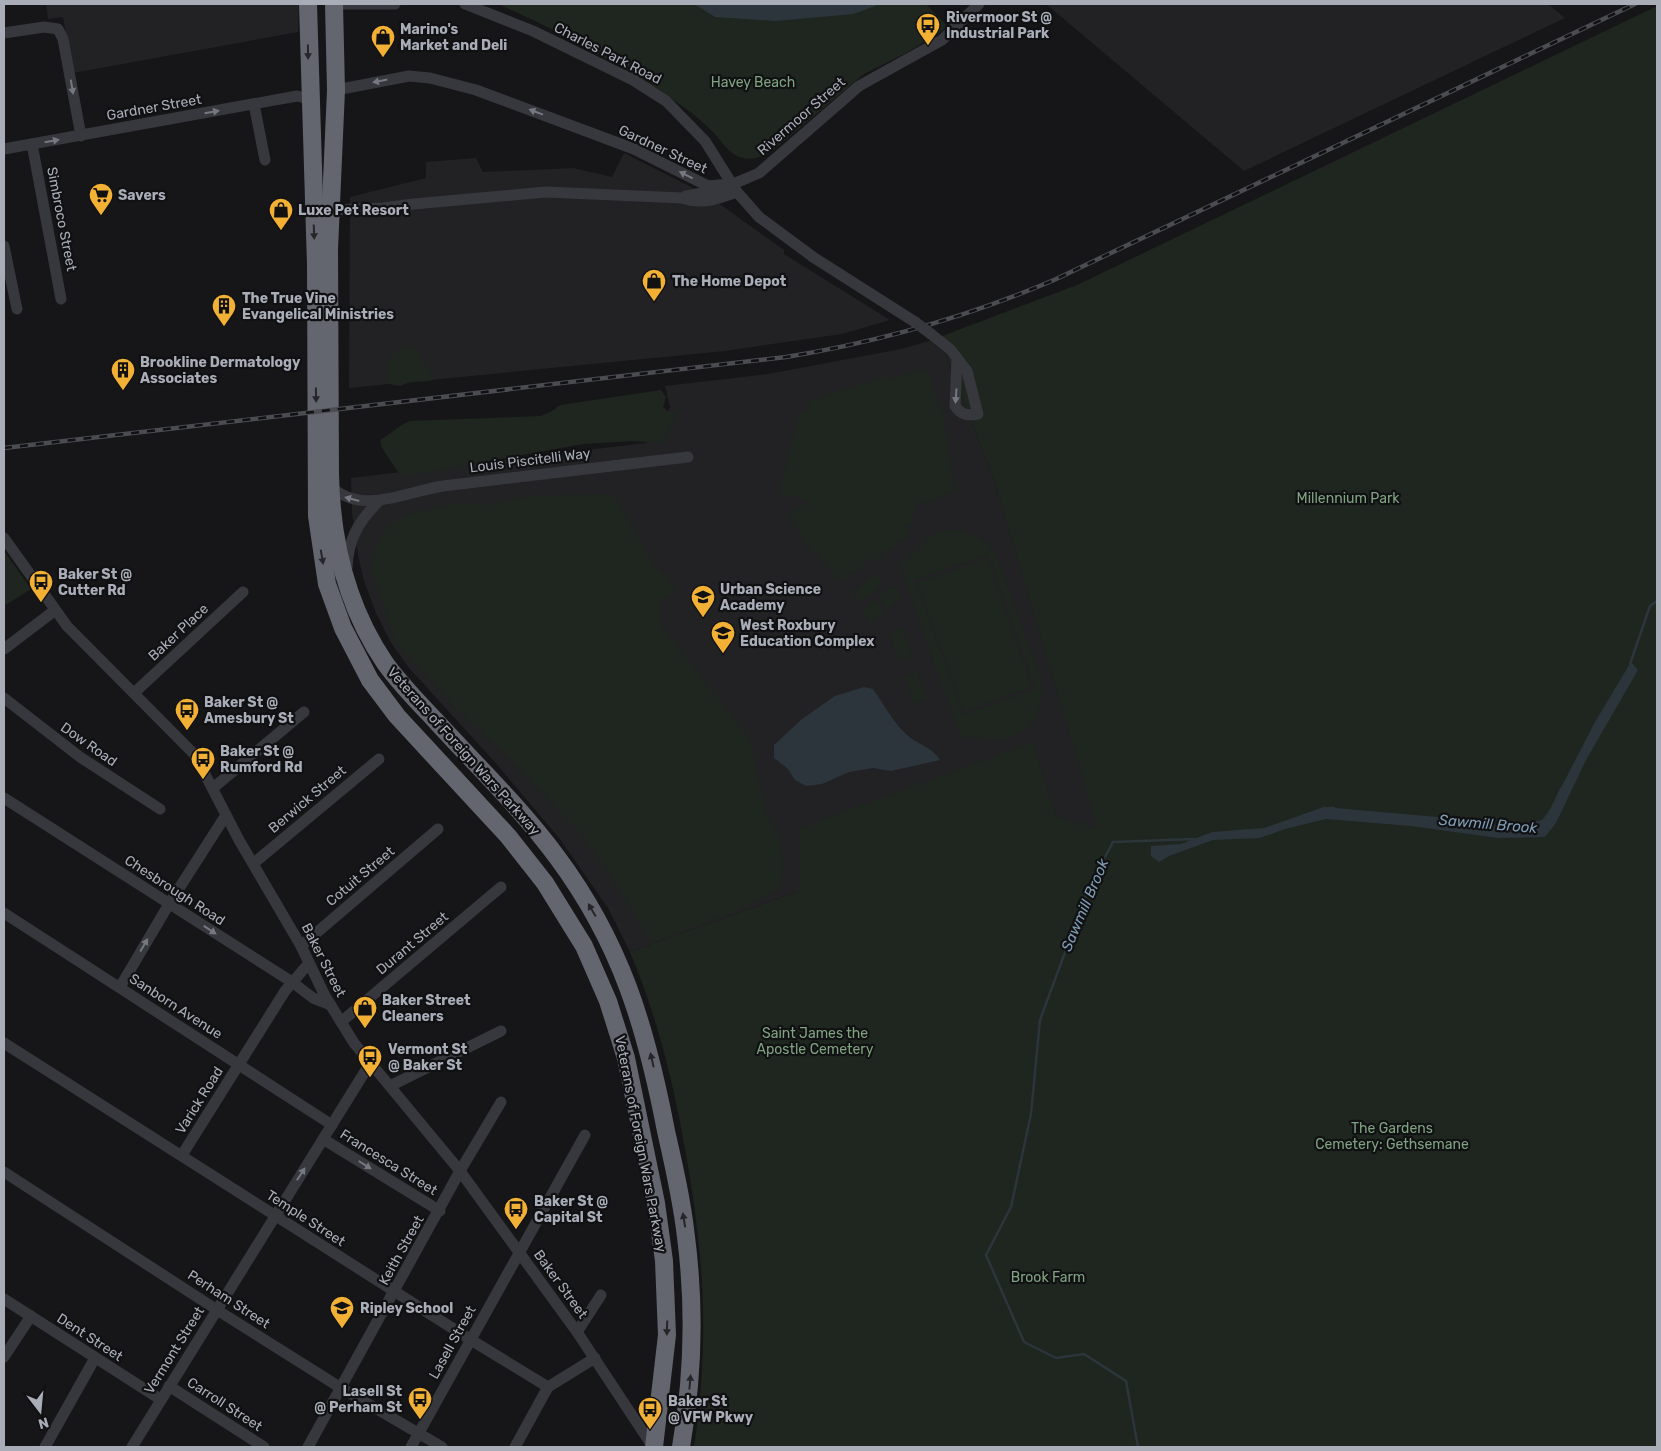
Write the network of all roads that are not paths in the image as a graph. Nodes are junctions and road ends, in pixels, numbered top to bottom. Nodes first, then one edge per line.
1 (308, 4) edge
2 (334, 4) edge
3 (339, 4) edge
4 (395, 4) edge
5 (465, 4) edge
6 (979, 4) edge
7 (4, 33) edge
8 (336, 90) junction
9 (309, 99) junction
10 (254, 104) junction
11 (81, 136) junction
12 (32, 144) junction
13 (4, 150) edge
14 (264, 160) dead end
15 (734, 188) junction
16 (330, 210) junction
17 (4, 246) edge
18 (8, 287) edge
19 (62, 300) dead end
20 (17, 309) dead end
21 (957, 359) dead end
22 (688, 457) dead end
23 (330, 486) junction
24 (378, 502) junction
25 (4, 538) edge
26 (346, 582) junction
27 (243, 592) dead end
28 (54, 611) junction
29 (4, 649) edge
30 (134, 693) junction
31 (4, 698) edge
32 (304, 712) dead end
33 (379, 759) dead end
34 (214, 788) junction
35 (498, 789) junction
36 (4, 798) edge
37 (480, 806) junction
38 (160, 809) dead end
39 (226, 815) junction
40 (438, 829) dead end
41 (254, 863) junction
42 (501, 887) dead end
43 (169, 904) junction
44 (4, 913) edge
45 (301, 946) junction
46 (309, 963) junction
47 (292, 982) junction
48 (120, 987) junction
49 (331, 1005) junction
50 (341, 1022) junction
51 (501, 1031) dead end
52 (4, 1043) edge
53 (239, 1065) junction
54 (369, 1065) junction
55 (390, 1086) junction
56 (501, 1102) dead end
57 (332, 1125) junction
58 (585, 1135) dead end
59 (323, 1139) junction
60 (182, 1156) junction
61 (460, 1171) junction
62 (4, 1172) edge
63 (440, 1211) junction
64 (275, 1215) junction
65 (519, 1252) junction
66 (395, 1292) junction
67 (601, 1295) dead end
68 (4, 1299) edge
69 (217, 1310) junction
70 (31, 1316) junction
71 (577, 1332) junction
72 (471, 1340) junction
73 (4, 1357) edge
74 (94, 1358) junction
75 (595, 1358) junction
76 (169, 1386) junction
77 (548, 1386) junction
78 (341, 1388) junction
79 (160, 1399) junction
80 (418, 1434) junction
81 (45, 1447) edge
82 (132, 1447) edge
83 (264, 1447) edge
84 (308, 1447) edge
85 (411, 1447) edge
86 (442, 1447) edge
87 (515, 1447) edge
88 (654, 1447) edge
89 (681, 1447) edge

1 -> 9 highway, Veterans of Foreign Wars Parkway
2 - 8 highway, Veterans of Foreign Wars Parkway
3 - 4 street
5 - 15 street, Charles Park Road
6 - 15 street, Rivermoor Street
7 -> 11 street
15 -> 8 street, Gardner Street
8 - 16 highway, Veterans of Foreign Wars Parkway
9 - 10 street, Gardner Street
9 -> 37 highway, Veterans of Foreign Wars Parkway
11 -> 10 street, Gardner Street
10 - 14 street
12 -> 11 street, Gardner Street
12 - 13 street, Gardner Street
12 - 19 street, Simbroco Street
15 - 16 street, Rivermoor Street
15 - 21 street, bridge
16 - 23 highway, Veterans of Foreign Wars Parkway
17 - 18 street
18 - 20 street
22 - 24 street, Louis Piscitelli Way
24 -> 23 street, Louis Piscitelli Way
23 - 26 highway, Veterans of Foreign Wars Parkway
24 - 26 street
25 - 28 street, Baker Street
26 - 35 highway, Veterans of Foreign Wars Parkway
27 - 30 street, Baker Place
28 - 29 street
28 - 30 street, Baker Street
30 - 34 street, Baker Street
31 - 38 street, Dow Road
32 - 34 street
33 - 41 street, Berwick Street
34 - 39 street, Baker Street
35 - 37 highway
89 -> 35 highway, Veterans of Foreign Wars Parkway
36 - 43 street, Chesbrough Road
37 -> 88 highway, Veterans of Foreign Wars Parkway
39 - 41 street, Baker Street
39 - 43 street
40 - 45 street, Cotuit Street
41 - 45 street, Baker Street
42 - 50 street, Durant Street
43 -> 47 street, Chesbrough Road
48 -> 43 street
44 - 48 street, Sanborn Avenue
45 - 46 street, Baker Street
46 - 47 street, Varick Road
46 - 49 street, Baker Street
47 - 49 street, Chesbrough Road
47 - 53 street, Varick Road
48 - 53 street, Sanborn Avenue
49 - 50 street, Baker Street
50 - 54 street, Baker Street
51 - 55 street
52 - 60 street, Temple Street
53 - 57 street, Sanborn Avenue
53 - 60 street, Varick Road
54 - 55 street, Baker Street
54 - 57 street, Vermont Street
55 - 61 street, Baker Street
56 - 61 street, Keith Street
57 - 59 street, Vermont Street
58 - 65 street, Lasell Street
59 -> 63 street, Francesca Street
64 -> 59 street, Vermont Street
60 - 64 street, Temple Street
61 - 63 street, Keith Street
61 - 65 street, Baker Street
62 - 69 street, Perham Street
63 - 66 street, Keith Street
64 - 66 street, Temple Street
64 - 69 street, Vermont Street
65 - 71 street, Baker Street
65 - 72 street, Lasell Street
66 - 72 street, Temple Street
66 - 78 street, Keith Street
67 - 71 street
68 - 70 street, Dent Street
69 - 76 street, Vermont Street
69 - 78 street, Perham Street
70 - 73 street
70 - 74 street, Dent Street
71 - 75 street, Baker Street
72 - 77 street, Temple Street
72 - 80 street, Lasell Street
74 - 79 street, Dent Street
74 - 81 street
75 - 77 street
75 - 88 street, Baker Street
76 - 79 street, Vermont Street
76 - 83 street, Carroll Street
77 - 87 street
78 - 80 street, Perham Street
78 - 84 street, Keith Street
79 - 82 street, Vermont Street
80 - 85 street, Lasell Street
80 - 86 street, Perham Street

